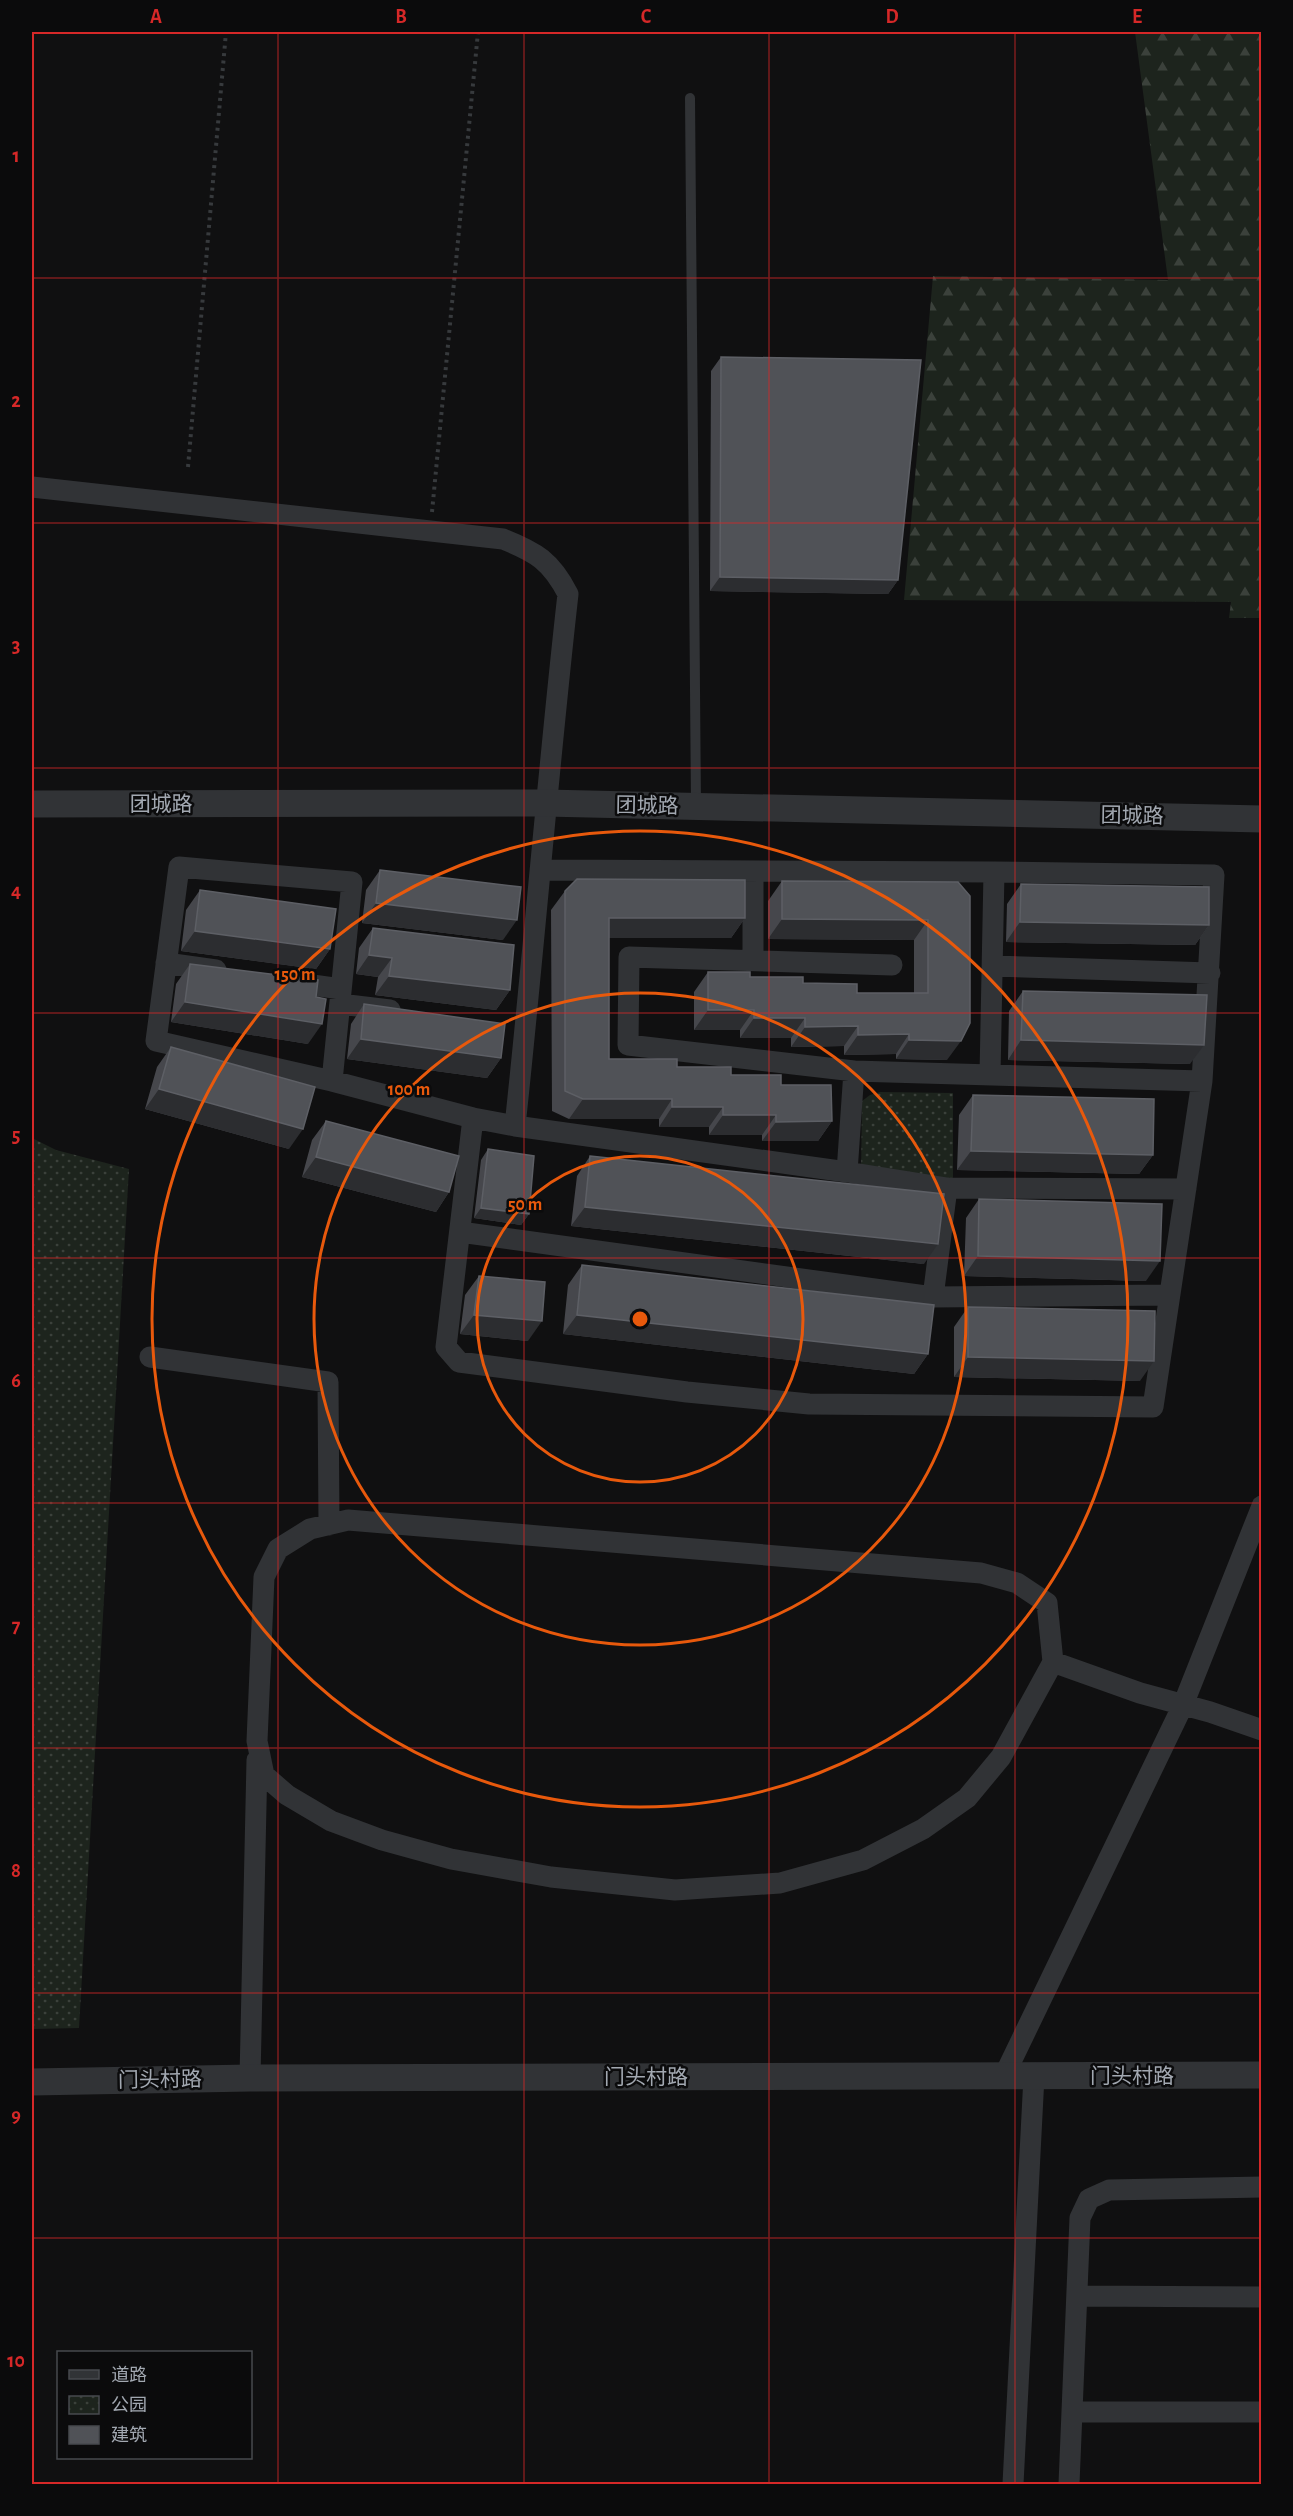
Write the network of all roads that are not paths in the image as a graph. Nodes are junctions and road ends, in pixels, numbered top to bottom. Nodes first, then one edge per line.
1 (690, 98) dead end
2 (32, 487) edge
3 (32, 804) edge
4 (544, 804) junction
5 (696, 807) junction
6 (1262, 819) edge
7 (542, 870) junction
8 (753, 871) junction
9 (994, 872) junction
10 (347, 934) junction
11 (370, 937) edge
12 (510, 953) edge
13 (533, 956) junction
14 (753, 961) junction
15 (166, 963) junction
16 (892, 965) dead end
17 (993, 966) junction
18 (236, 973) edge
19 (1210, 973) junction
20 (271, 979) edge
21 (340, 997) junction
22 (409, 1013) edge
23 (502, 1025) edge
24 (526, 1028) junction
25 (854, 1071) junction
26 (990, 1075) junction
27 (332, 1081) junction
28 (1202, 1081) junction
29 (473, 1118) junction
30 (515, 1126) junction
31 (847, 1172) junction
32 (948, 1188) junction
33 (1186, 1189) junction
34 (460, 1232) junction
35 (1170, 1295) junction
36 (933, 1297) junction
37 (150, 1357) dead end
38 (1262, 1506) edge
39 (328, 1525) junction
40 (1053, 1662) junction
41 (1183, 1705) junction
42 (1262, 1730) edge
43 (257, 1741) junction
44 (1262, 2075) edge
45 (1004, 2076) junction
46 (1034, 2076) junction
47 (250, 2078) junction
48 (32, 2082) edge
49 (1262, 2187) edge
50 (1077, 2296) junction
51 (1262, 2297) edge
52 (1071, 2412) junction
53 (1262, 2412) edge
54 (1013, 2484) edge
55 (1069, 2484) edge

1 - 5 lane
2 - 4 street
3 - 4 street, 团城路
4 - 5 street, 团城路
4 - 7 street
5 - 6 street, 团城路
7 - 8 street
7 - 13 street
8 - 9 street
8 - 14 street
9 - 17 street
9 - 19 street
10 - 11 street
10 - 15 street
10 - 21 street
12 - 13 street
13 - 24 street
14 - 16 street
14 - 25 street
15 - 18 street
15 - 27 street
17 - 19 street
17 - 26 street
19 - 28 street
20 - 21 street
21 - 22 street
21 - 27 street
23 - 24 street
24 - 30 street
25 - 26 street
25 - 31 street
26 - 28 street
27 - 29 street
28 - 33 street
29 - 30 street
29 - 34 street
30 - 31 street
31 - 32 street
32 - 33 street
32 - 36 street
33 - 35 street
34 - 35 street
34 - 36 street
35 - 36 street
37 - 39 street
38 - 41 street
39 - 40 street
39 - 43 street
40 - 41 street
40 - 43 street
41 - 42 street
41 - 45 street
43 - 47 street
44 - 46 street, 门头村路
45 - 46 street, 门头村路
45 - 47 street, 门头村路
46 - 54 street
47 - 48 street, 门头村路
49 - 50 street
50 - 51 street
50 - 52 street
52 - 53 street
52 - 55 street

